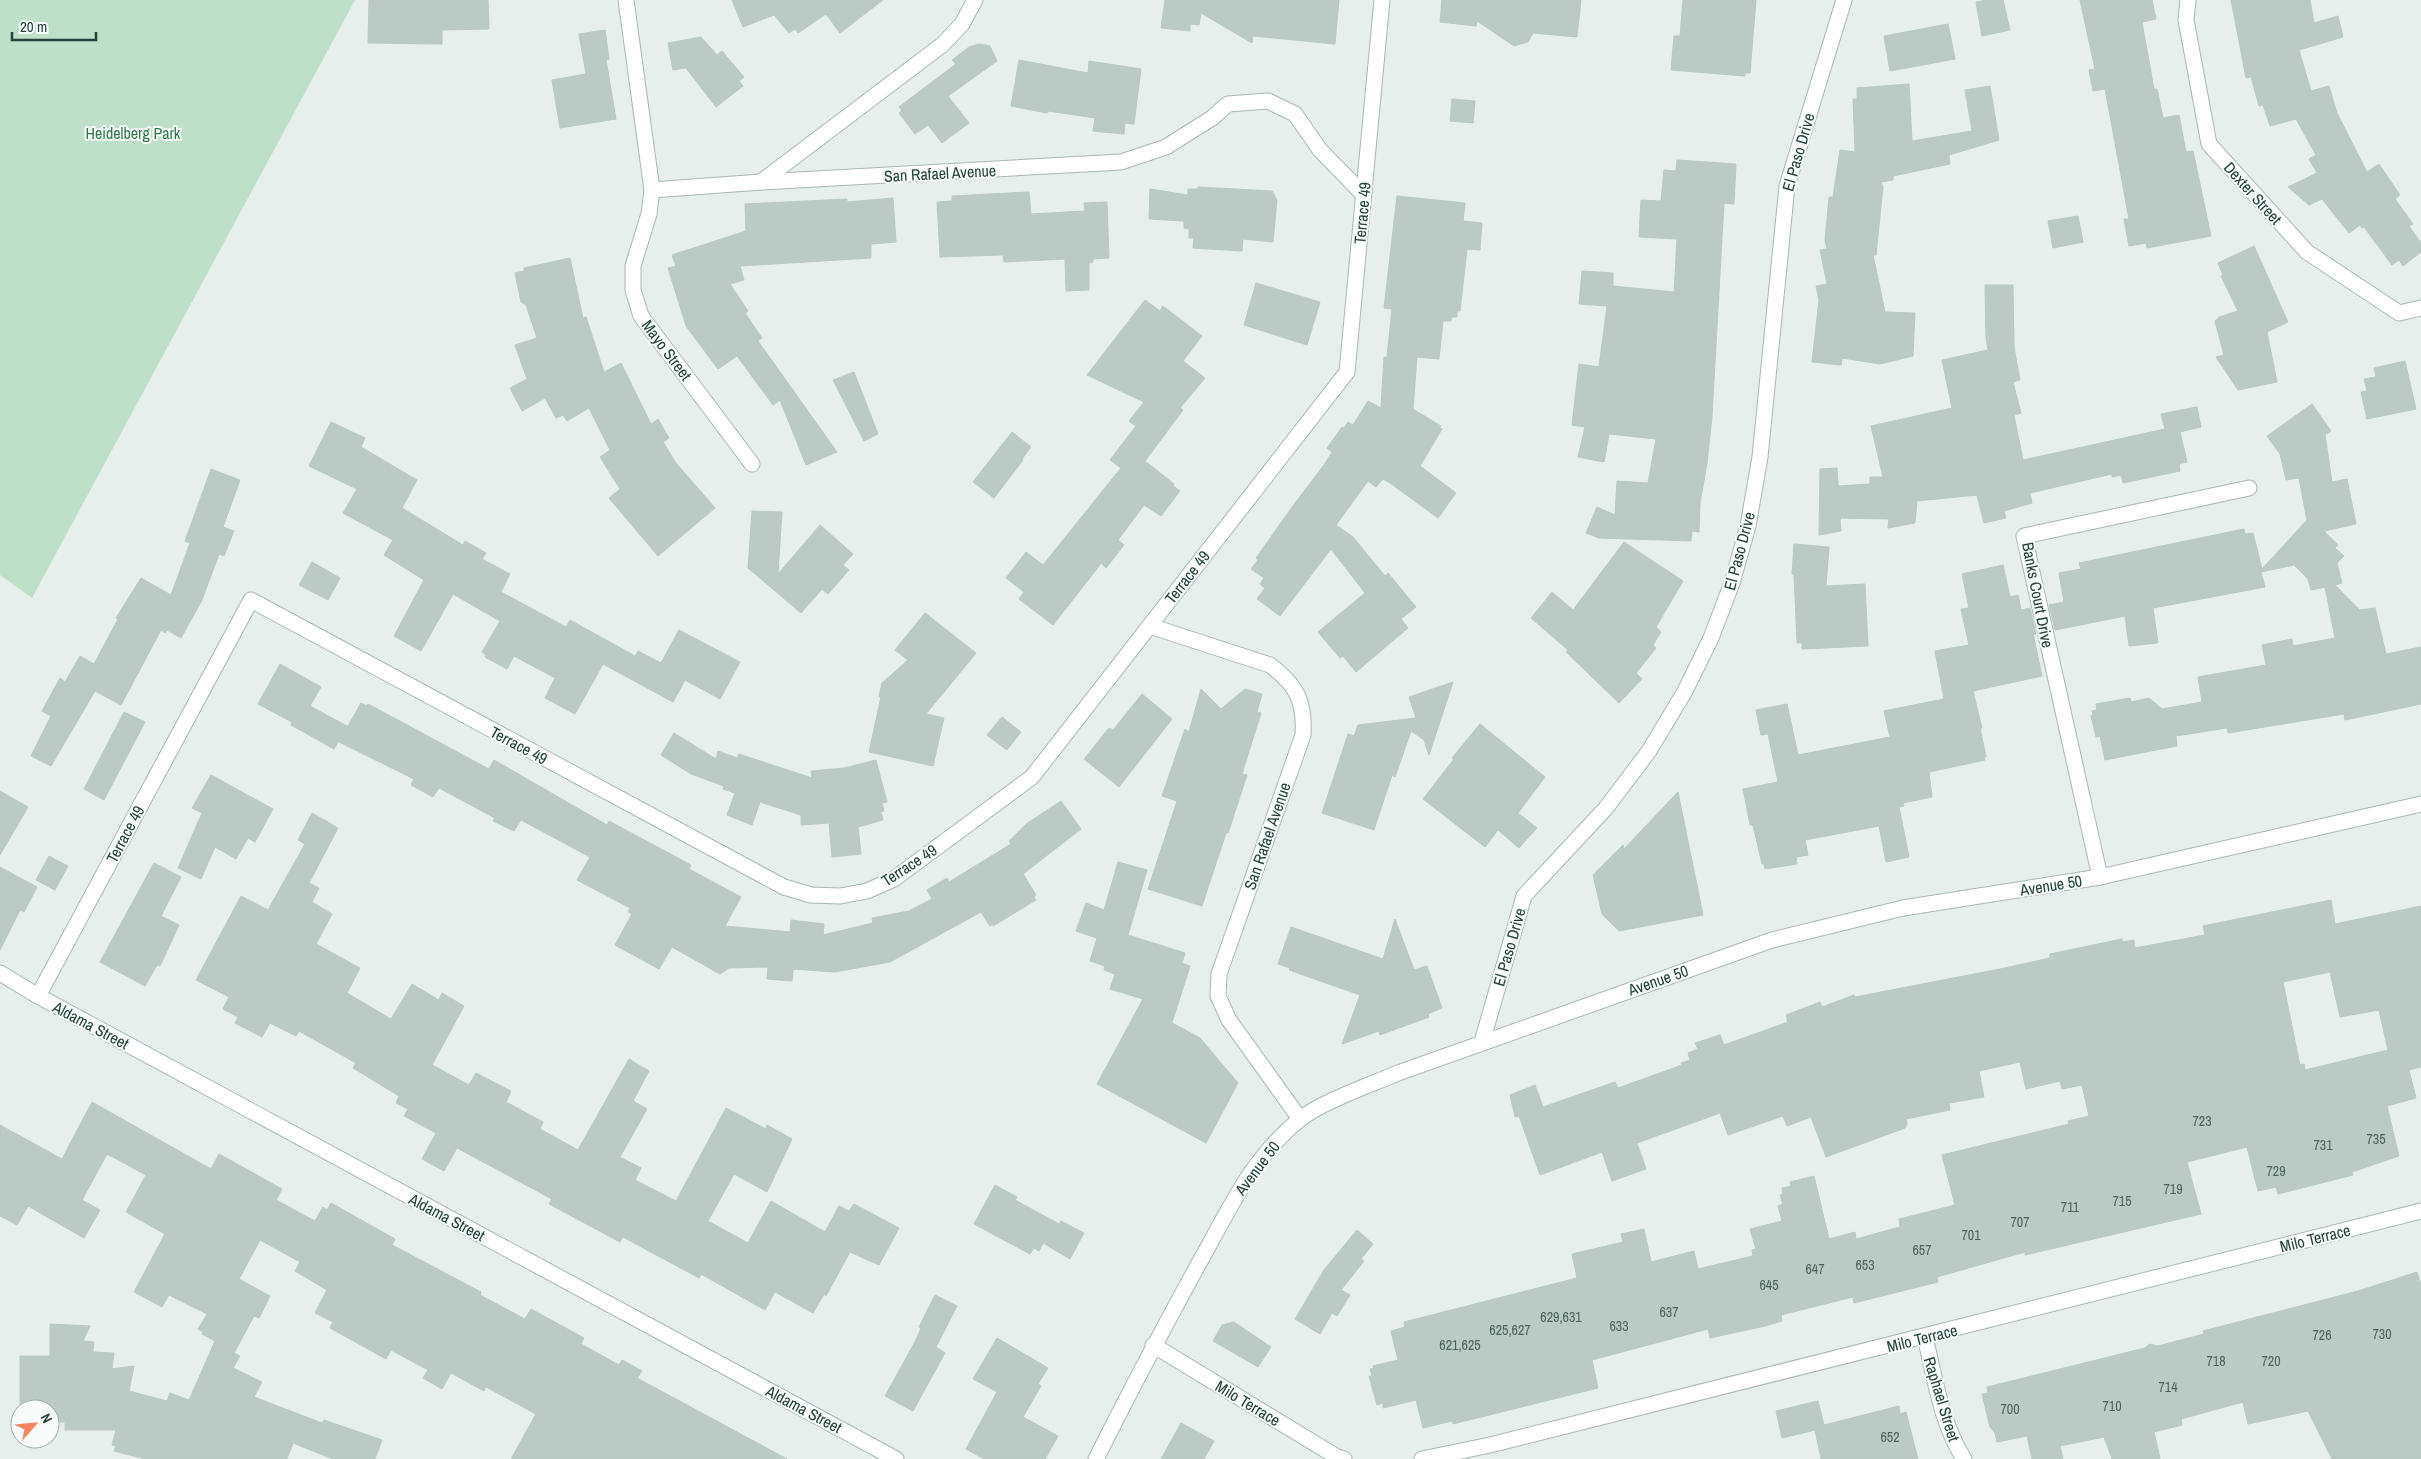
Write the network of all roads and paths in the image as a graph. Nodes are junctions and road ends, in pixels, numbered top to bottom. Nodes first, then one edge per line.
1 (975, 0) edge
2 (1382, 0) edge
3 (1844, 0) edge
4 (2188, 0) edge
5 (627, 1) edge
6 (761, 182) junction
7 (652, 190) junction
8 (1363, 194) junction
9 (2421, 308) edge
10 (752, 464) dead end
11 (2250, 488) dead end
12 (1150, 626) junction
13 (2421, 804) edge
14 (2100, 877) junction
15 (0, 973) edge
16 (38, 996) junction
17 (1482, 1042) junction
18 (1300, 1119) junction
19 (2421, 1212) edge
20 (1925, 1337) junction
21 (1153, 1345) junction
22 (1493, 1452) edge
23 (896, 1459) edge
24 (1096, 1459) edge
25 (1344, 1459) edge
26 (1422, 1459) edge
27 (1964, 1459) edge

1 - 6 street
2 - 8 street, Terrace 49
3 - 17 street, El Paso Drive
4 - 9 street, Dexter Street
5 - 7 street
6 - 7 street, San Rafael Avenue
6 - 8 street, San Rafael Avenue
7 - 10 street, Mayo Street
8 - 12 street, Terrace 49
11 - 14 street, Banks Court Drive
12 - 16 street, Terrace 49
12 - 18 street, San Rafael Avenue
13 - 14 street, Avenue 50
14 - 17 street, Avenue 50
15 - 16 street, Aldama Street
16 - 23 street, Aldama Street
17 - 18 street, Avenue 50
18 - 21 street, Avenue 50
19 - 20 street, Milo Terrace
20 - 22 street, Milo Terrace
20 - 27 street, Raphael Street
21 - 24 street, Avenue 50
21 - 25 street, Milo Terrace
22 - 26 street, Milo Terrace

